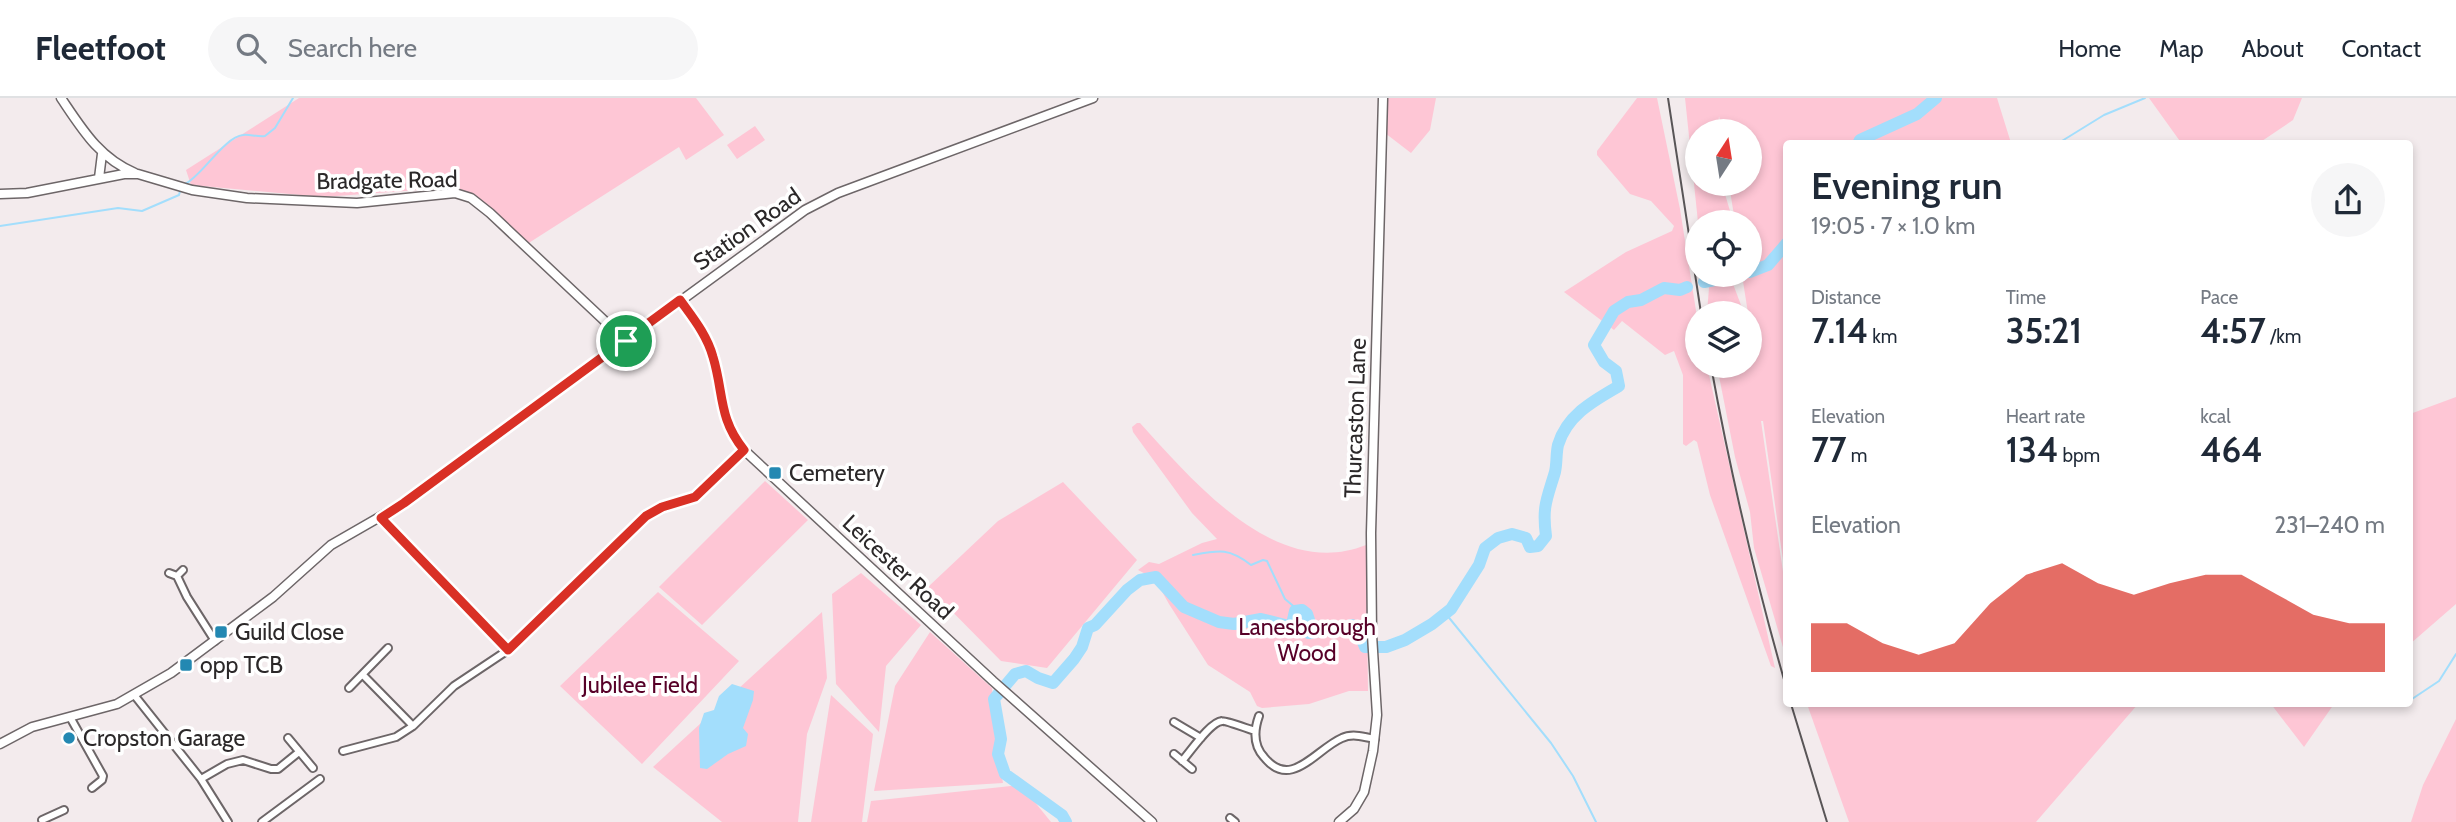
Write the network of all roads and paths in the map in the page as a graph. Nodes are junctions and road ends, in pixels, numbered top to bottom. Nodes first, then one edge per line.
1 (61, 98) edge
2 (1093, 98) edge
3 (1383, 98) edge
4 (102, 154) junction
5 (138, 174) junction
6 (99, 178) junction
7 (0, 194) edge
8 (680, 300) junction
9 (626, 341) junction
10 (744, 450) junction
11 (381, 518) junction
12 (169, 573) dead end
13 (215, 641) junction
14 (388, 648) dead end
15 (508, 650) junction
16 (363, 675) junction
17 (349, 688) dead end
18 (135, 696) junction
19 (1259, 716) dead end
20 (70, 717) junction
21 (1174, 722) dead end
22 (413, 726) junction
23 (1255, 731) junction
24 (288, 738) dead end
25 (1201, 738) junction
26 (1375, 738) junction
27 (0, 744) edge
28 (343, 751) dead end
29 (299, 752) junction
30 (1174, 754) dead end
31 (1182, 761) junction
32 (313, 768) dead end
33 (1192, 769) dead end
34 (201, 779) junction
35 (320, 779) dead end
36 (92, 788) dead end
37 (42, 820) edge
38 (61, 822) edge
39 (228, 822) edge
40 (262, 822) edge
41 (1152, 822) edge
42 (1339, 822) edge

1 - 4 street
2 - 8 street, Station Road
3 - 26 street, Thurcaston Lane
4 - 5 street, Bradgate Road
4 - 6 street
5 - 6 street, Bradgate Road
5 - 9 street, Bradgate Road
6 - 7 street, Bradgate Road
8 - 9 street, Station Road
8 - 10 street, Leicester Road
9 - 11 street, Station Road
10 - 15 street
10 - 41 street, Leicester Road
11 - 13 street, Station Road
11 - 15 street
12 - 13 street
13 - 18 street, Station Road
14 - 16 street
15 - 22 street
16 - 17 street
16 - 22 street
18 - 20 street, Station Road
18 - 34 street
19 - 23 street
20 - 27 street, Station Road
20 - 36 street
21 - 25 street
22 - 28 street
23 - 25 street
23 - 26 street
24 - 29 street
25 - 31 street
26 - 42 street, Thurcaston Lane
29 - 32 street
29 - 34 street
30 - 31 street
31 - 33 street
34 - 39 street
35 - 40 street
37 - 38 street

